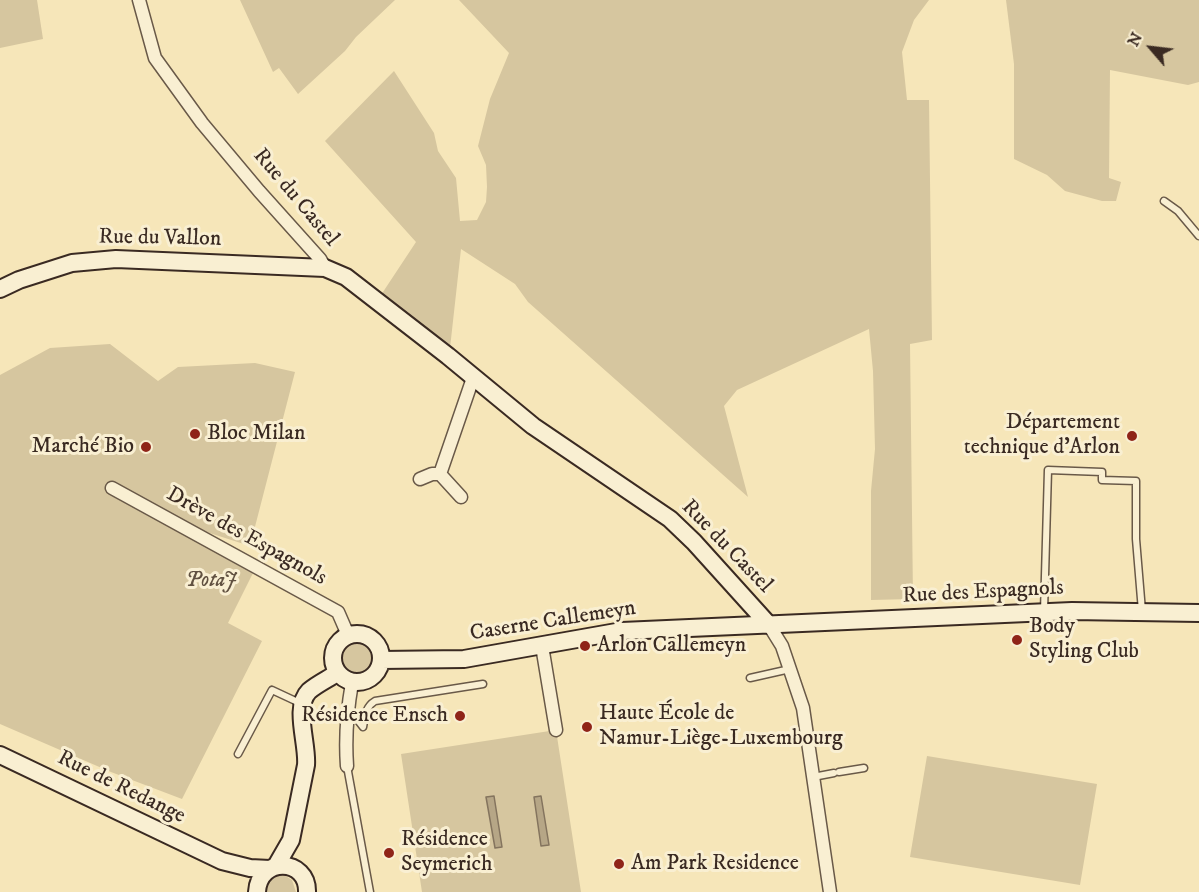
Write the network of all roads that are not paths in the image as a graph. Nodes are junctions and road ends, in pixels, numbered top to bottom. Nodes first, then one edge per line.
1 (139, 0) edge
2 (1164, 201) dead end
3 (1199, 236) edge
4 (325, 268) junction
5 (0, 290) edge
6 (473, 378) junction
7 (440, 474) junction
8 (420, 479) dead end
9 (112, 488) dead end
10 (461, 497) dead end
11 (1044, 612) junction
12 (1142, 612) junction
13 (1199, 613) edge
14 (769, 625) junction
15 (348, 635) junction
16 (542, 646) junction
17 (381, 660) junction
18 (790, 669) junction
19 (337, 673) junction
20 (750, 678) dead end
21 (352, 683) junction
22 (483, 684) dead end
23 (302, 704) junction
24 (347, 708) junction
25 (556, 730) dead end
26 (238, 754) dead end
27 (0, 755) edge
28 (347, 766) joint
29 (864, 768) dead end
30 (812, 777) junction
31 (291, 840) junction
32 (222, 861) junction
33 (273, 867) junction
34 (298, 871) junction
35 (257, 892) edge
36 (306, 892) edge
37 (370, 892) edge
38 (830, 892) edge

1 - 4 street, Rue du Castel
2 - 3 lane
4 - 5 street, Rue du Vallon
4 - 6 street, Rue du Castel
6 - 7 street
6 - 14 street, Rue du Castel
7 - 8 street
7 - 10 street
9 - 15 street, Drève des Espagnols
11 - 12 street, Rue des Espagnols
11 - 12 lane
11 - 14 street, Rue des Espagnols
12 - 13 street, Rue des Espagnols
14 - 16 street, Caserne Callemeyn
14 - 18 street
15 - 17 street
15 - 19 street
16 - 17 street, Caserne Callemeyn
16 - 25 street
17 - 21 street
18 - 20 lane
18 - 30 street
19 - 21 street
19 - 23 street
21 - 24 street
22 - 24 lane
23 - 26 lane
23 - 31 street
24 - 28 street
27 - 32 street, Rue de Redange
28 - 37 lane
29 - 30 lane
30 - 38 street
31 - 33 street
31 - 34 street
32 - 33 street, Rue de Redange
32 - 35 street, Rue de Redange
33 - 34 street, Rue de Redange
33 - 35 street
34 - 36 street

